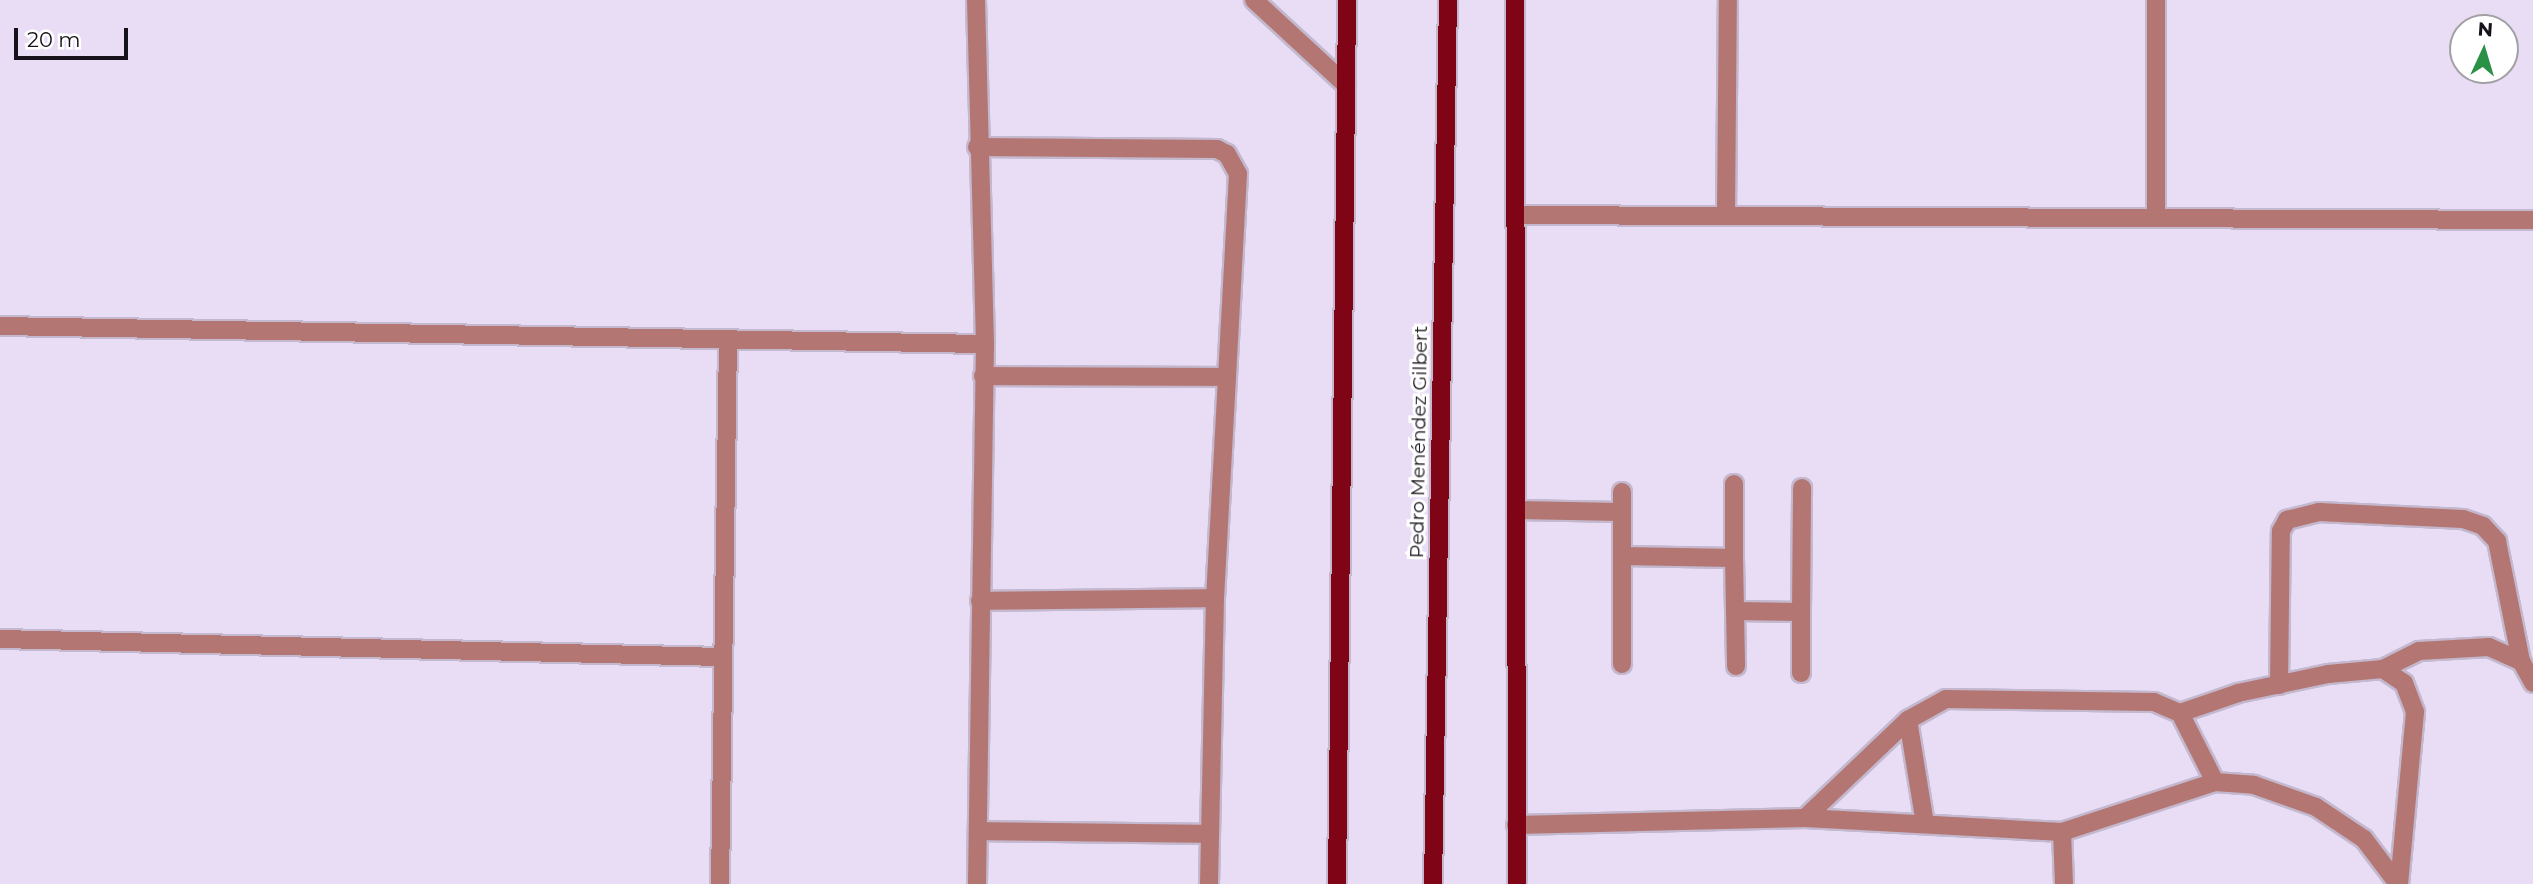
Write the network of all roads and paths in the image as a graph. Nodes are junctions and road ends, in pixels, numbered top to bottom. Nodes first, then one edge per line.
1 (976, 0) edge
2 (1254, 0) edge
3 (1347, 0) edge
4 (1448, 0) edge
5 (1515, 0) edge
6 (1728, 0) edge
7 (2156, 0) edge
8 (1346, 85) junction
9 (977, 147) junction
10 (1726, 214) junction
11 (2156, 214) junction
12 (1516, 215) junction
13 (2533, 220) edge
14 (0, 326) edge
15 (729, 341) junction
16 (985, 344) junction
17 (983, 376) junction
18 (1226, 377) junction
19 (1734, 484) dead end
20 (1802, 488) dead end
21 (1622, 492) dead end
22 (1516, 510) junction
23 (1622, 512) junction
24 (1623, 556) junction
25 (1734, 558) junction
26 (1215, 598) junction
27 (980, 601) junction
28 (1735, 611) junction
29 (1801, 612) junction
30 (0, 639) edge
31 (722, 657) junction
32 (2521, 661) junction
33 (1622, 664) dead end
34 (1736, 666) dead end
35 (2383, 670) junction
36 (1801, 673) dead end
37 (2533, 683) edge
38 (2279, 685) junction
39 (2180, 713) junction
40 (1908, 720) junction
41 (2215, 782) junction
42 (1805, 818) junction
43 (1925, 824) junction
44 (1516, 825) junction
45 (978, 831) junction
46 (2062, 832) junction
47 (1210, 834) junction
48 (720, 884) edge
49 (977, 884) edge
50 (1209, 884) edge
51 (1337, 884) edge
52 (1433, 884) edge
53 (1517, 884) edge
54 (2064, 884) edge
55 (2399, 884) edge

1 - 9 street
2 - 8 street
3 - 8 main road
4 - 52 main road, Pedro Menéndez Gilbert
5 - 12 main road
6 - 10 street
7 - 11 street
8 - 51 main road
9 - 16 street
9 - 18 street
10 - 11 street
10 - 12 street
11 - 13 street
12 - 22 main road
14 - 15 street
15 - 16 street
15 - 31 street
16 - 17 street
17 - 18 street
17 - 27 street
18 - 26 street
19 - 25 street
20 - 29 street
21 - 23 street
22 - 23 street
22 - 44 main road
23 - 24 street
24 - 25 street
24 - 33 street
25 - 28 street
26 - 27 street
26 - 47 street
27 - 45 street
28 - 29 street
28 - 34 street
29 - 36 street
30 - 31 street
31 - 48 street
32 - 35 street
32 - 37 street
32 - 38 street
35 - 38 street
35 - 55 street
38 - 39 street
39 - 40 street
39 - 41 street
40 - 42 street
40 - 43 street
41 - 46 street
41 - 55 street
42 - 43 street
42 - 44 street
43 - 46 street
44 - 53 main road
45 - 47 street
45 - 49 street
46 - 54 street
47 - 50 street

